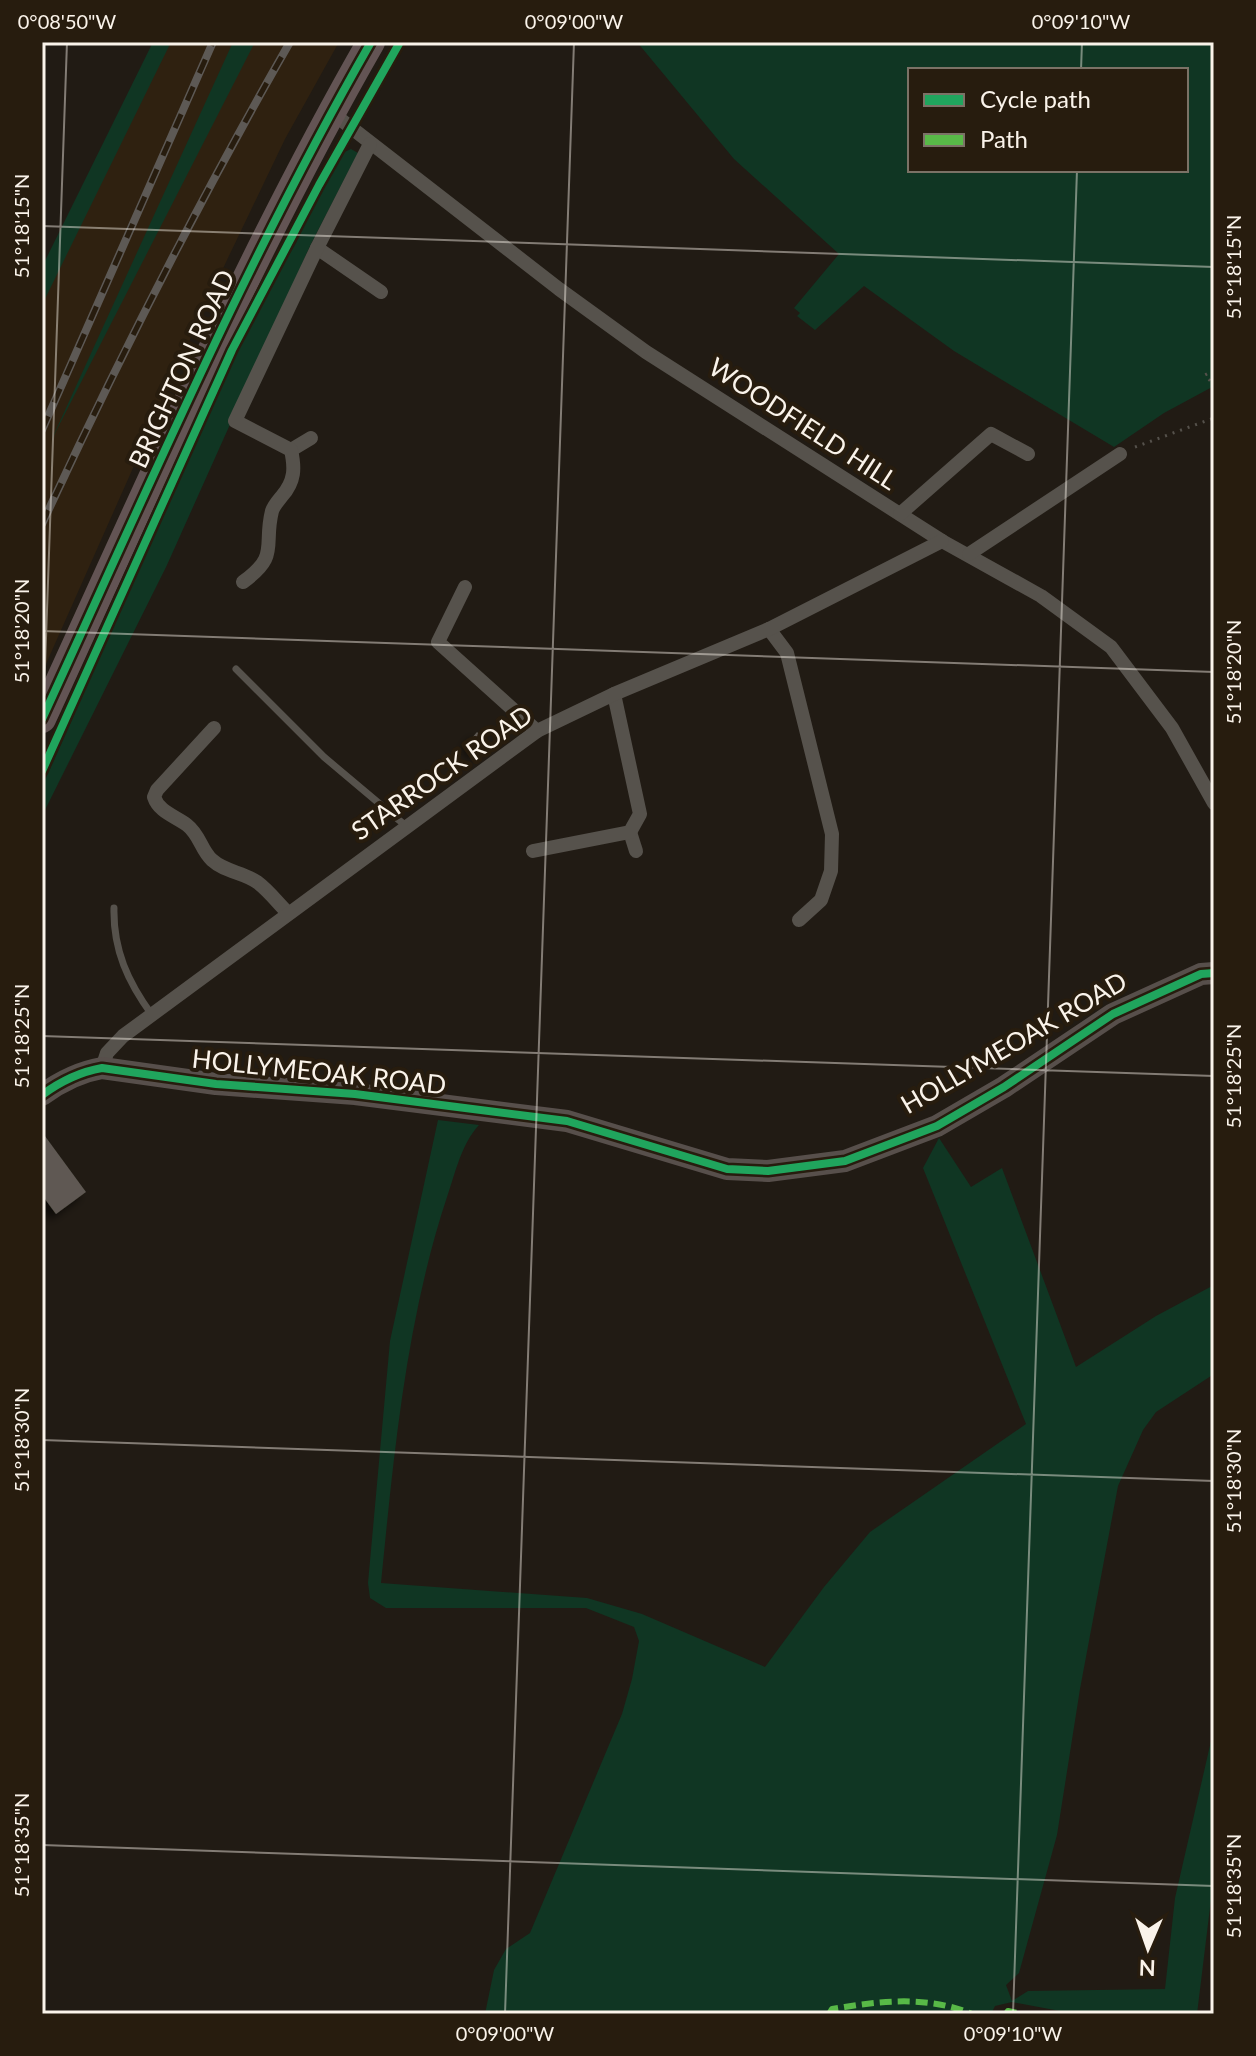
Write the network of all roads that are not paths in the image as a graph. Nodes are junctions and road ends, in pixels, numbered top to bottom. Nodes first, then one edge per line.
1 (371, 42) edge
2 (341, 120) junction
3 (370, 144) junction
4 (317, 248) junction
5 (381, 292) dead end
6 (311, 438) dead end
7 (291, 450) junction
8 (1028, 454) dead end
9 (1120, 454) road end
10 (900, 514) junction
11 (942, 541) junction
12 (969, 554) junction
13 (243, 582) dead end
14 (465, 587) dead end
15 (769, 629) junction
16 (236, 669) dead end
17 (614, 694) junction
18 (51, 726) edge
19 (214, 728) dead end
20 (537, 731) junction
21 (1214, 803) edge
22 (406, 826) junction
23 (630, 832) junction
24 (533, 851) dead end
25 (636, 851) dead end
26 (114, 908) dead end
27 (288, 913) junction
28 (799, 920) dead end
29 (1214, 973) edge
30 (152, 1015) junction
31 (102, 1068) junction
32 (42, 1095) edge

1 - 2 highway, BRIGHTON ROAD
2 - 3 street, WOODFIELD HILL
2 - 18 highway, BRIGHTON ROAD
3 - 4 street
3 - 10 street, WOODFIELD HILL
4 - 5 street
4 - 7 street
6 - 7 street
7 - 13 street
8 - 10 street
9 - 12 street
10 - 11 street, WOODFIELD HILL
11 - 12 street, WOODFIELD HILL
11 - 15 street, STARROCK ROAD
12 - 21 street, WOODFIELD HILL
14 - 20 street
15 - 17 street, STARROCK ROAD
15 - 28 street
16 - 22 lane
17 - 20 street, STARROCK ROAD
17 - 23 street
19 - 27 street
20 - 22 street, STARROCK ROAD
22 - 27 street, STARROCK ROAD
23 - 24 street
23 - 25 street
26 - 30 lane
27 - 30 street, STARROCK ROAD
29 - 31 street, HOLLYMEOAK ROAD
30 - 31 street, STARROCK ROAD
31 - 32 street, HOLLYMEOAK ROAD

